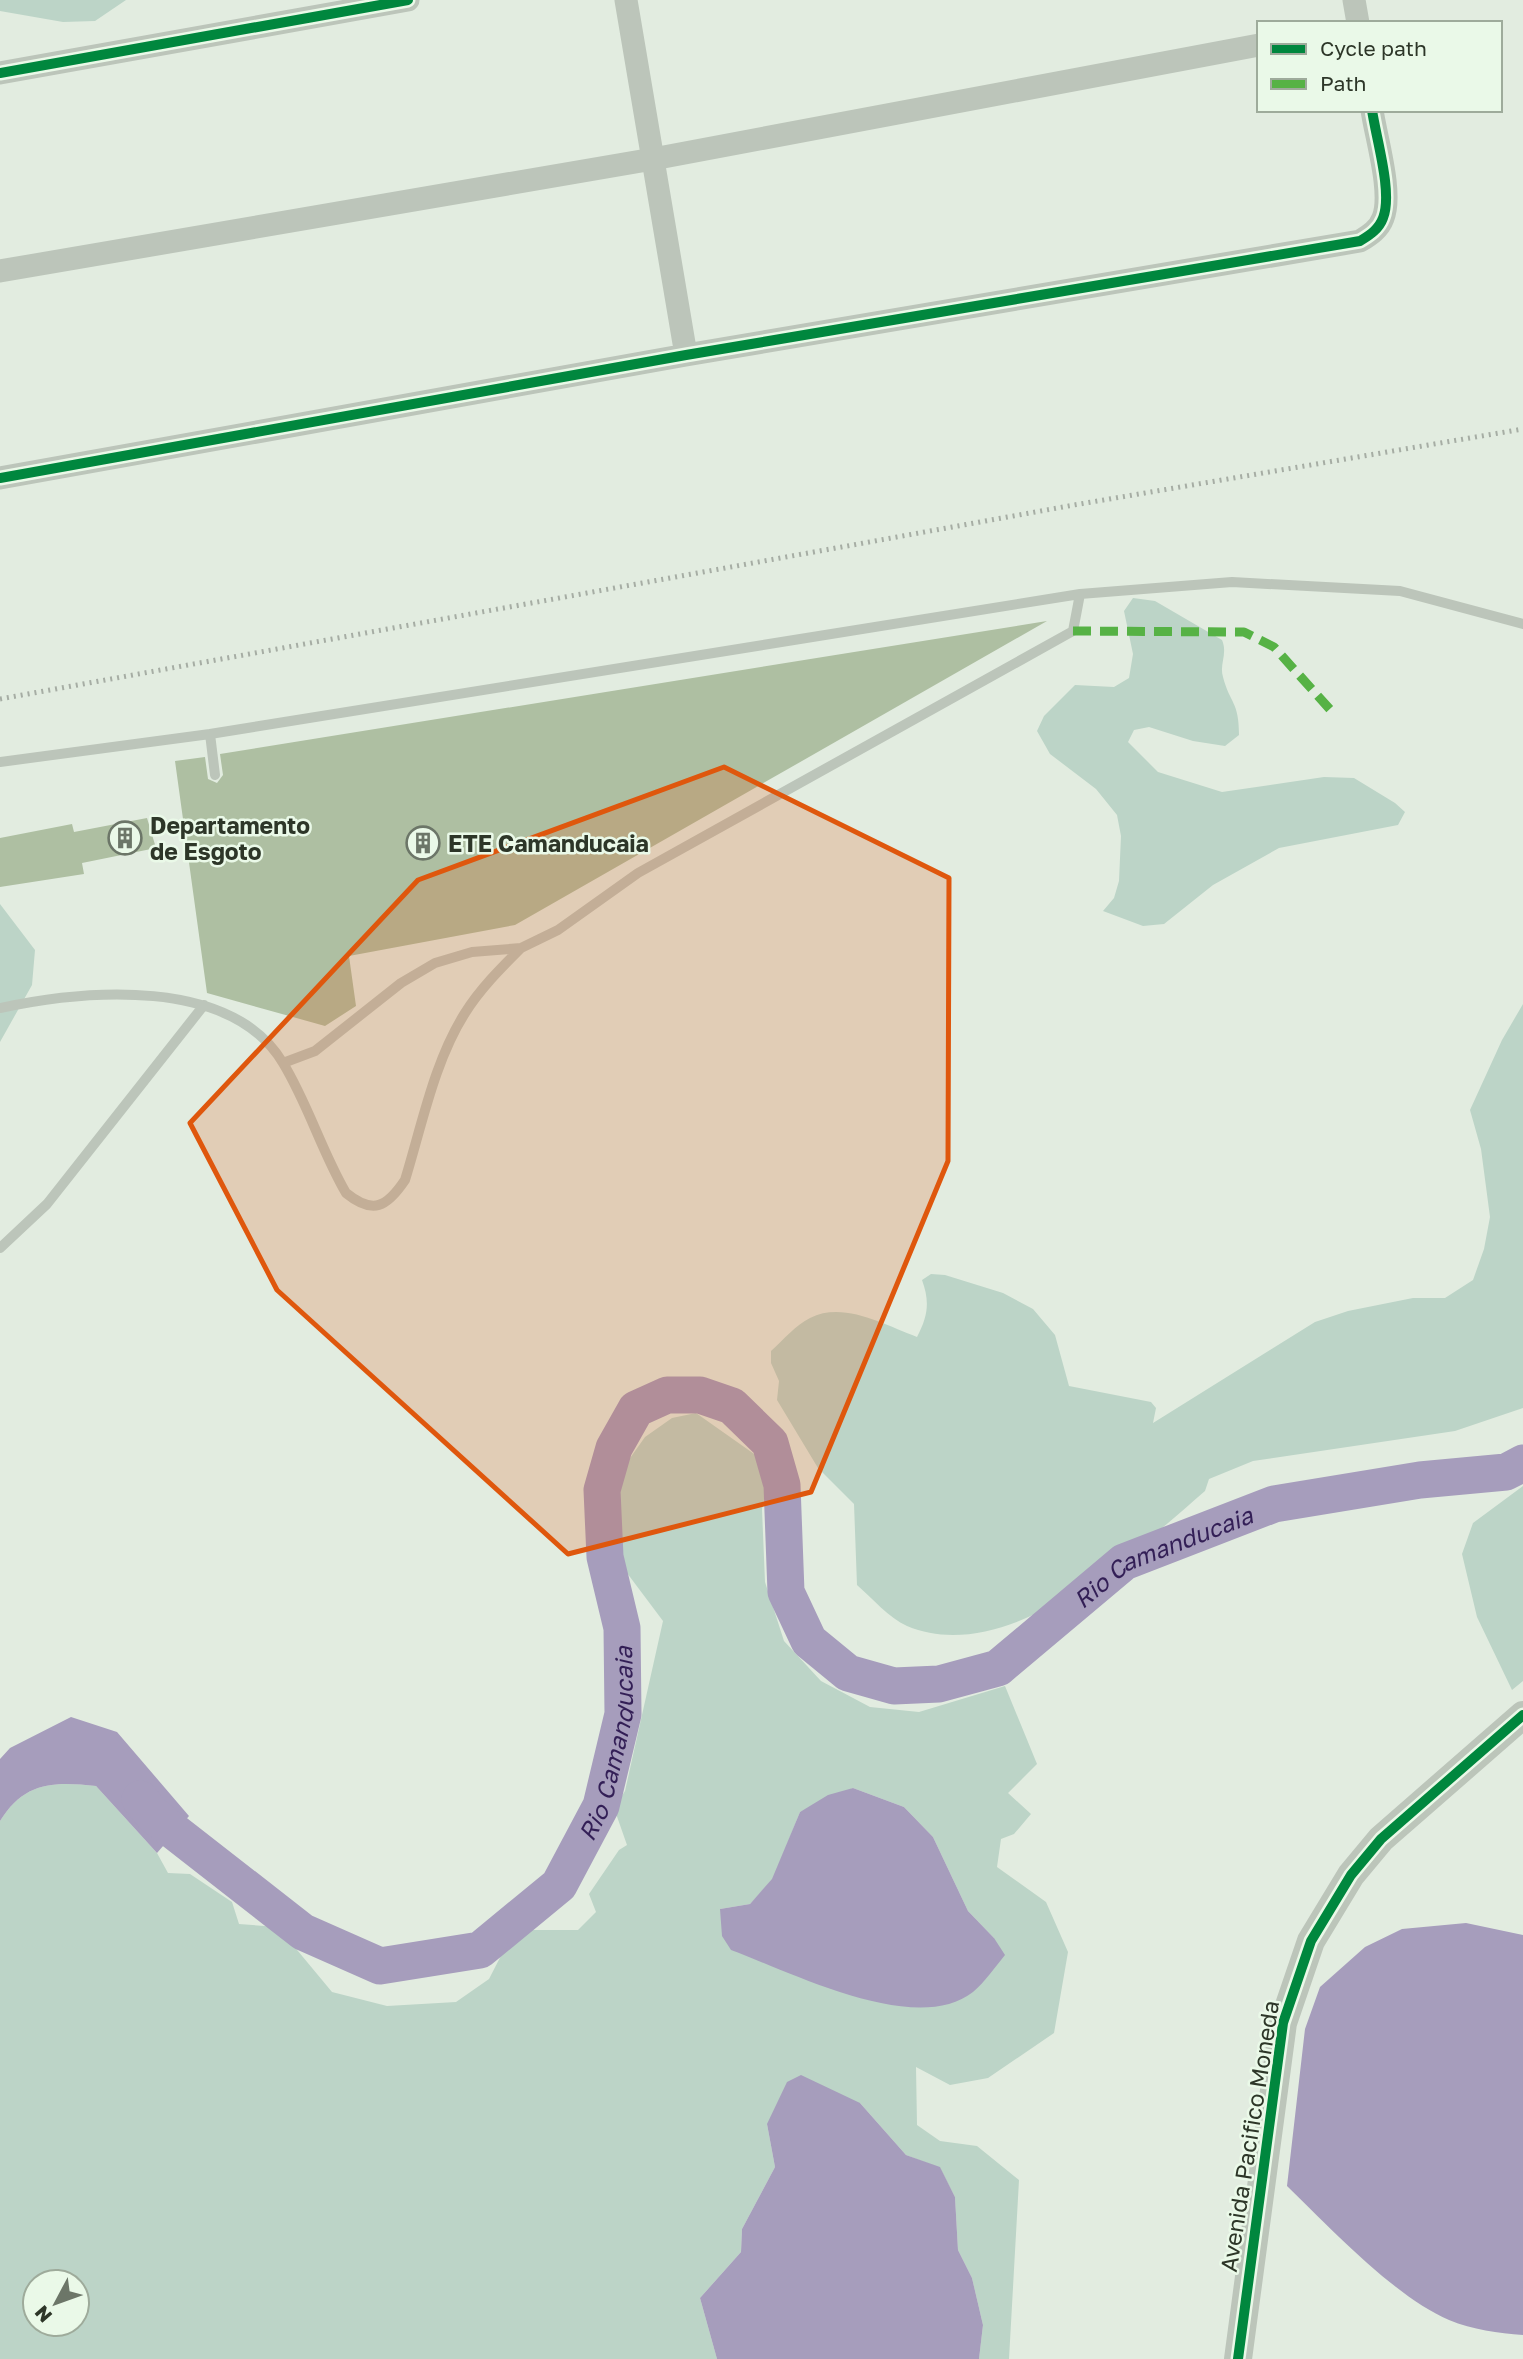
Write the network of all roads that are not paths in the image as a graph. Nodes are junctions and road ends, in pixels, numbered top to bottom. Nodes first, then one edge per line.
1 (408, 0) edge
2 (626, 0) edge
3 (1354, 0) edge
4 (1358, 21) edge
5 (1257, 45) edge
6 (0, 73) edge
7 (1372, 112) edge
8 (653, 159) junction
9 (0, 271) edge
10 (686, 355) junction
11 (0, 478) edge
12 (1080, 594) junction
13 (1523, 624) edge
14 (210, 734) junction
15 (0, 762) edge
16 (215, 775) dead end
17 (521, 948) junction
18 (204, 1005) junction
19 (0, 1008) edge
20 (283, 1063) junction
21 (0, 1248) edge
22 (1523, 1715) edge
23 (1238, 2359) edge

1 - 6 street
2 - 8 street
3 - 4 street
5 - 8 street
7 - 10 street
8 - 9 street
8 - 10 street
10 - 11 street
12 - 13 lane
12 - 14 lane
12 - 17 lane
14 - 15 lane
14 - 16 lane
17 - 20 lane
17 - 20 lane
18 - 19 lane
18 - 20 lane
18 - 21 lane
22 - 23 street, Avenida Pacifico Moneda

